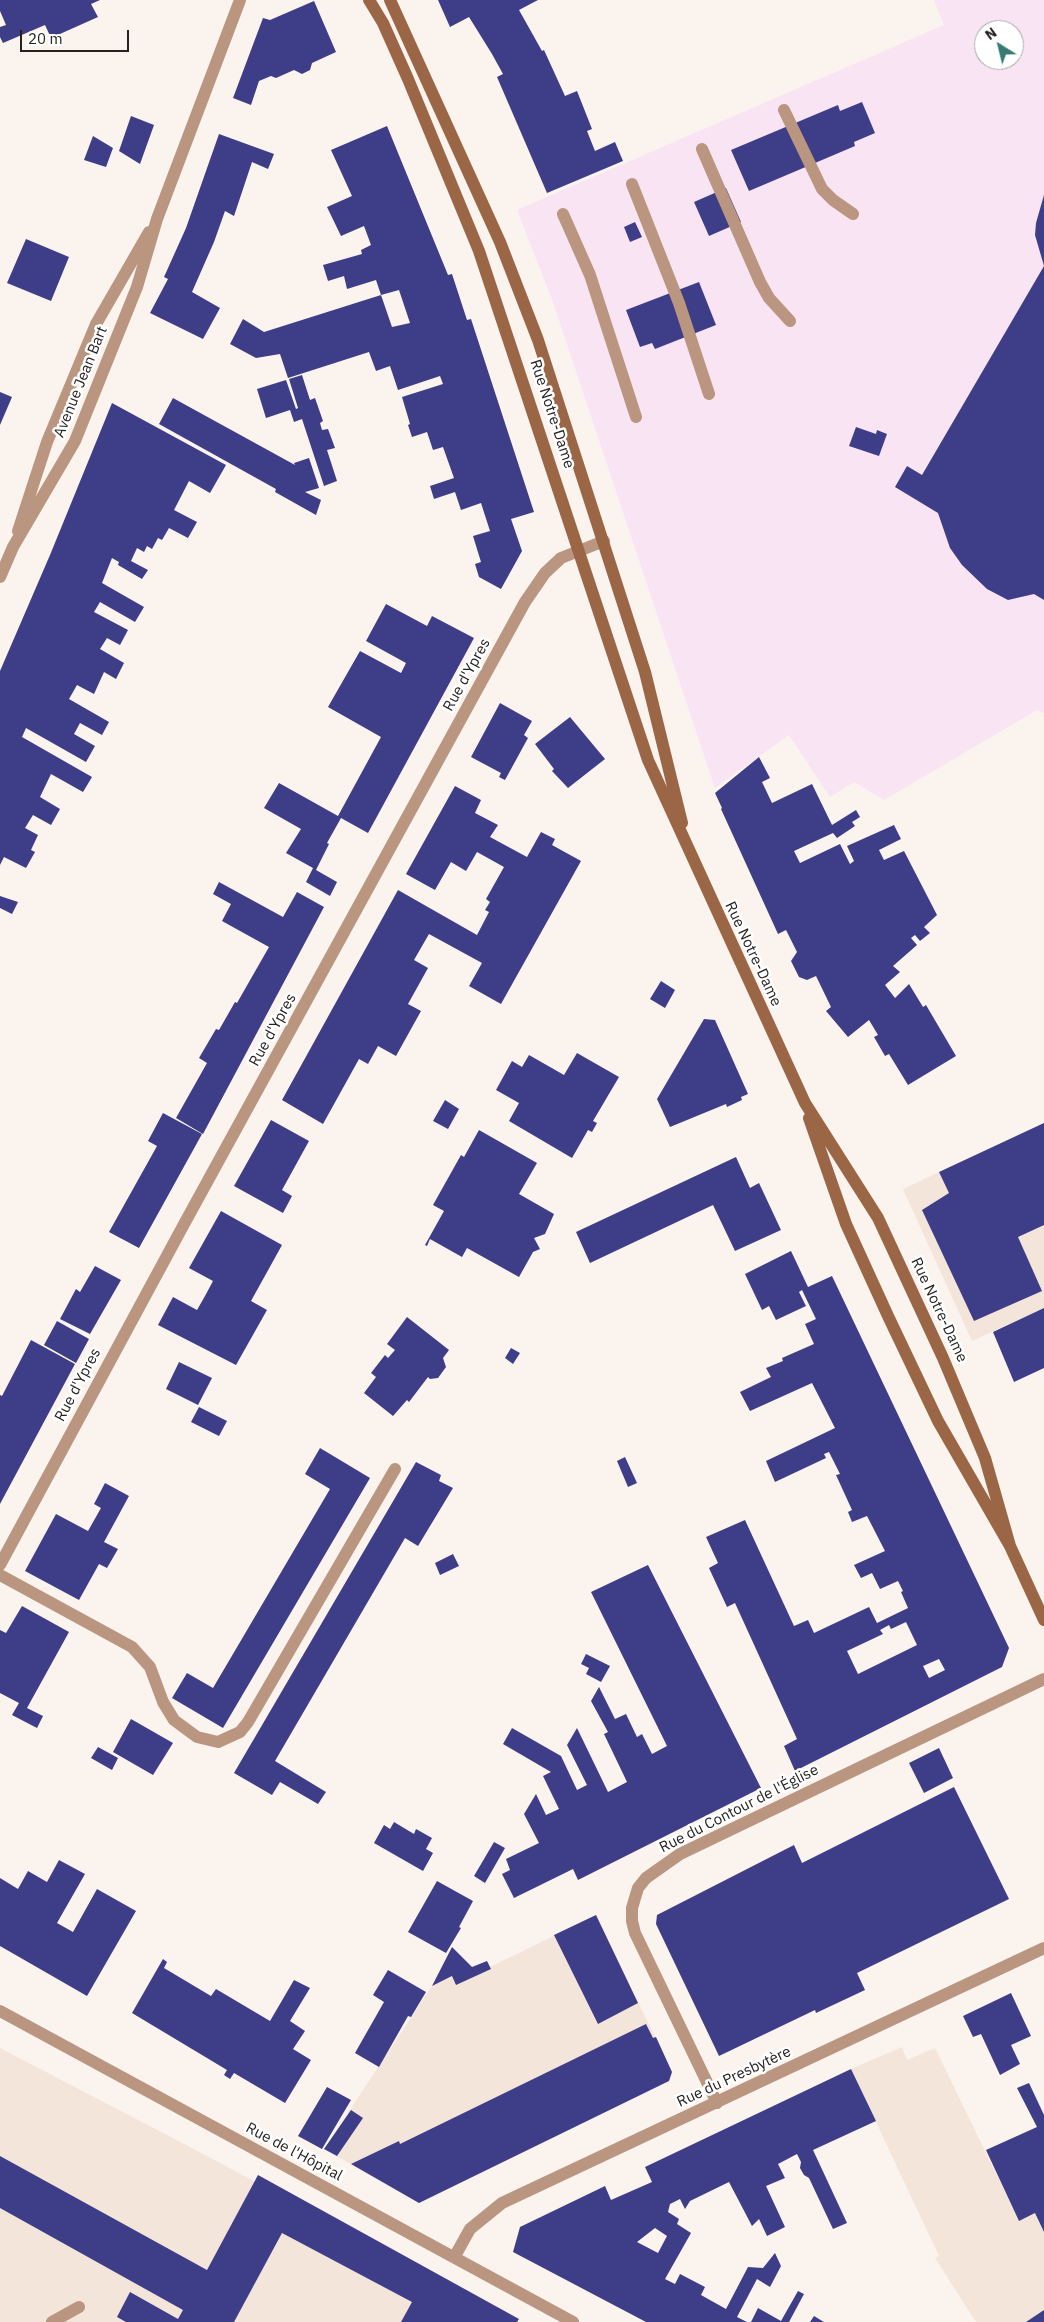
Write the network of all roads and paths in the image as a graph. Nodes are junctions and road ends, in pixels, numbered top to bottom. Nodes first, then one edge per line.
1 (240, 0) edge
2 (369, 0) edge
3 (390, 0) edge
4 (784, 110) dead end
5 (702, 149) dead end
6 (632, 184) dead end
7 (564, 214) dead end
8 (853, 214) dead end
9 (157, 219) junction
10 (790, 321) dead end
11 (709, 394) dead end
12 (636, 418) dead end
13 (604, 541) junction
14 (13, 547) junction
15 (579, 550) junction
16 (0, 577) edge
17 (687, 845) junction
18 (804, 1103) junction
19 (395, 1469) dead end
20 (1010, 1546) junction
21 (0, 1565) edge
22 (0, 1575) edge
23 (1044, 1620) edge
24 (1044, 1679) edge
25 (1044, 1948) edge
26 (0, 2011) edge
27 (717, 2103) junction
28 (455, 2256) junction
29 (79, 2307) dead end
30 (52, 2322) edge
31 (573, 2322) edge

1 - 9 street, Avenue Jean Bart
2 - 15 main road, Rue Notre-Dame
3 - 13 main road, Rue Notre-Dame
4 - 8 street
5 - 10 street
6 - 11 street
7 - 12 street
9 - 14 street, Avenue Jean Bart
9 - 14 street, Avenue Jean Bart
13 - 15 street, Rue d'Ypres
13 - 17 main road, Rue Notre-Dame
14 - 16 street, Avenue Jean Bart
15 - 17 main road, Rue Notre-Dame
15 - 21 street, Rue d'Ypres
17 - 18 main road, Rue Notre-Dame
18 - 20 main road, Rue Notre-Dame
18 - 20 main road, Rue Notre-Dame
19 - 22 street
20 - 23 main road, Rue Notre-Dame
24 - 27 street, Rue du Contour de l'Église
25 - 27 street, Rue du Presbytère
26 - 28 street, Rue de l'Hôpital
27 - 28 street, Rue du Presbytère
28 - 31 street, Rue de l'Hôpital
29 - 30 street

